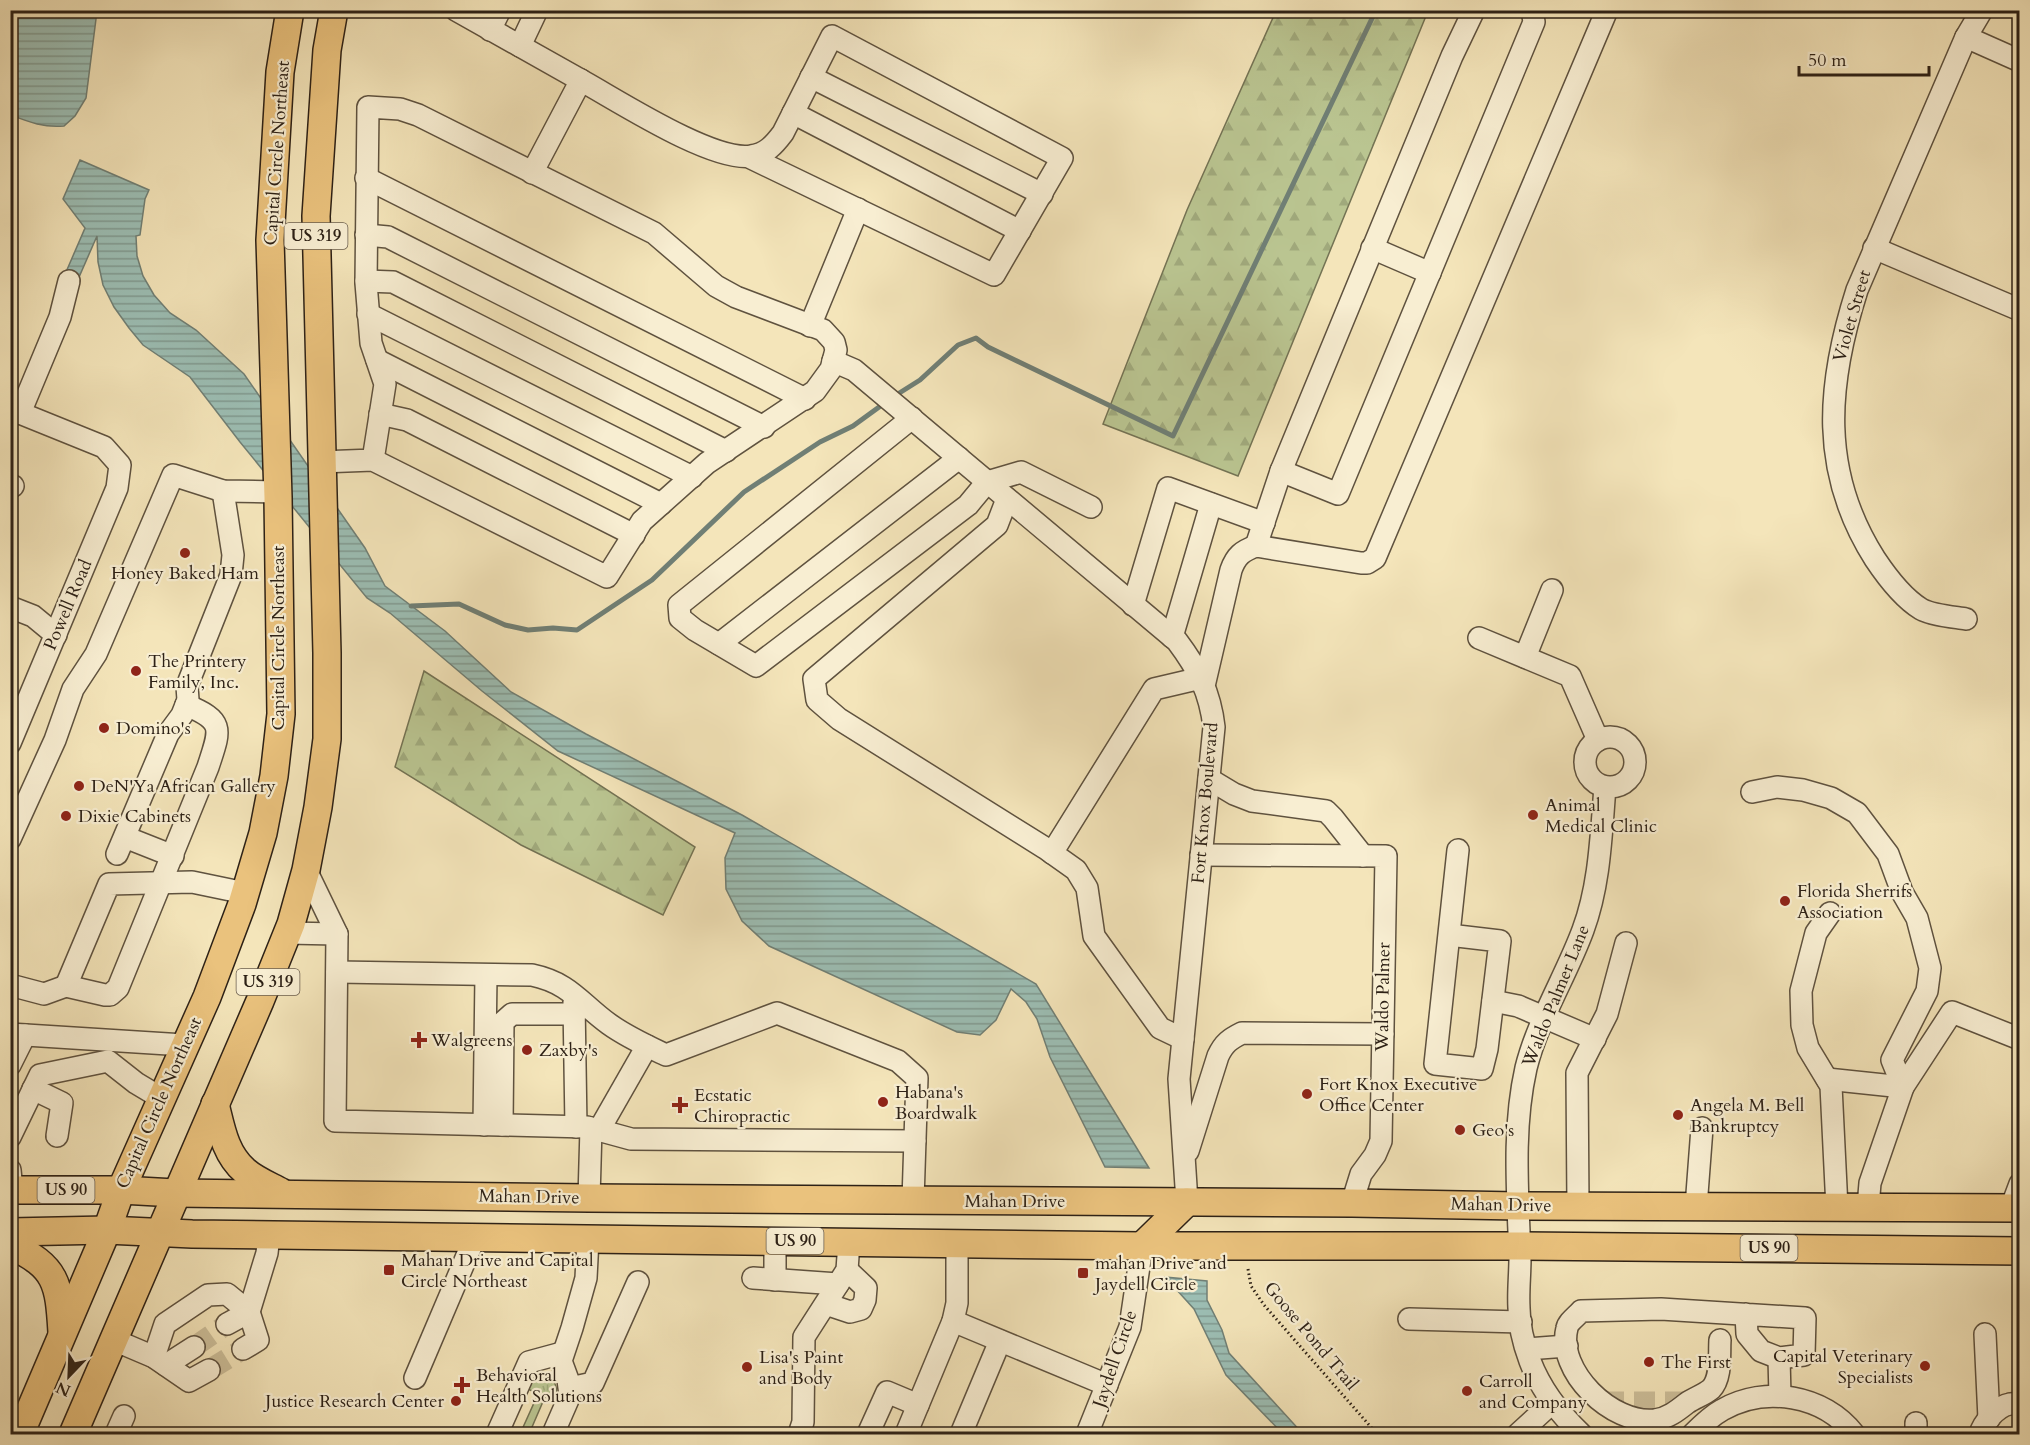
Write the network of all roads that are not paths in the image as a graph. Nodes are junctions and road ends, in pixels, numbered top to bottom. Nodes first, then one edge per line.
1 (290, 10) edge
2 (334, 10) edge
3 (456, 10) edge
4 (500, 10) edge
5 (537, 10) edge
6 (1474, 10) edge
7 (1532, 10) edge
8 (1607, 10) edge
9 (1982, 10) edge
10 (490, 30) junction
11 (1966, 37) junction
12 (520, 46) junction
13 (2019, 60) edge
14 (811, 77) junction
15 (581, 80) junction
16 (793, 114) junction
17 (749, 157) junction
18 (532, 173) junction
19 (366, 178) junction
20 (1042, 194) junction
21 (858, 209) junction
22 (1020, 231) junction
23 (366, 235) junction
24 (1372, 248) junction
25 (1874, 248) junction
26 (1430, 273) junction
27 (69, 281) dead end
28 (366, 281) junction
29 (2019, 310) edge
30 (368, 314) junction
31 (810, 326) junction
32 (377, 360) junction
33 (833, 361) junction
34 (805, 399) junction
35 (15, 411) edge
36 (906, 413) junction
37 (380, 414) junction
38 (764, 427) junction
39 (726, 451) junction
40 (960, 458) junction
41 (373, 460) junction
42 (321, 462) junction
43 (277, 463) junction
44 (1281, 471) junction
45 (692, 477) junction
46 (987, 482) junction
47 (223, 492) junction
48 (278, 492) junction
49 (322, 493) junction
50 (1007, 499) junction
51 (661, 504) junction
52 (1211, 504) junction
53 (1091, 507) dead end
54 (1264, 523) junction
55 (634, 535) junction
56 (1256, 546) junction
57 (1552, 590) dead end
58 (1133, 605) junction
59 (10, 607) edge
60 (1966, 619) dead end
61 (56, 635) junction
62 (1172, 637) junction
63 (1479, 638) dead end
64 (719, 644) junction
65 (1525, 657) junction
66 (1202, 682) junction
67 (186, 705) junction
68 (1598, 740) junction
69 (10, 743) edge
70 (1209, 779) junction
71 (1605, 787) junction
72 (1752, 792) dead end
73 (10, 838) edge
74 (1458, 850) dead end
75 (1052, 853) junction
76 (173, 855) junction
77 (1201, 855) junction
78 (1363, 856) junction
79 (306, 870) junction
80 (162, 882) junction
81 (245, 893) junction
82 (1830, 913) dead end
83 (287, 933) junction
84 (337, 934) junction
85 (1449, 935) junction
86 (1626, 943) dead end
87 (337, 972) junction
88 (486, 975) junction
89 (10, 985) edge
90 (66, 986) junction
91 (1493, 1001) junction
92 (574, 1004) junction
93 (1545, 1018) junction
94 (1383, 1034) junction
95 (18, 1035) edge
96 (1183, 1039) junction
97 (1595, 1039) junction
98 (2019, 1039) edge
99 (184, 1045) junction
100 (646, 1046) junction
101 (10, 1065) edge
102 (1827, 1079) junction
103 (1903, 1087) junction
104 (33, 1089) junction
105 (161, 1098) junction
106 (215, 1104) junction
107 (493, 1125) junction
108 (589, 1128) junction
109 (1702, 1128) dead end
110 (57, 1136) dead end
111 (10, 1137) edge
112 (915, 1141) junction
113 (1184, 1163) junction
114 (11, 1183) edge
115 (121, 1190) junction
116 (175, 1193) junction
117 (285, 1194) junction
118 (589, 1198) junction
119 (913, 1200) junction
120 (2017, 1200) edge
121 (1187, 1202) junction
122 (1352, 1203) junction
123 (1518, 1206) junction
124 (1578, 1206) junction
125 (1696, 1207) junction
126 (1838, 1208) junction
127 (1869, 1208) junction
128 (107, 1230) junction
129 (10, 1232) edge
130 (159, 1233) junction
131 (269, 1235) junction
132 (475, 1237) junction
133 (588, 1239) junction
134 (775, 1241) junction
135 (849, 1242) junction
136 (957, 1244) junction
137 (10, 1245) edge
138 (1142, 1246) junction
139 (1213, 1246) junction
140 (1519, 1246) junction
141 (2019, 1251) edge
142 (842, 1277) junction
143 (753, 1278) dead end
144 (775, 1280) junction
145 (638, 1282) dead end
146 (826, 1304) junction
147 (249, 1312) junction
148 (1746, 1314) junction
149 (1409, 1319) dead end
150 (953, 1321) junction
151 (1521, 1322) junction
152 (227, 1324) tunnel mouth
153 (1985, 1334) dead end
154 (62, 1335) junction
155 (114, 1340) junction
156 (1720, 1340) dead end
157 (1000, 1341) junction
158 (1567, 1346) junction
159 (194, 1347) tunnel mouth
160 (243, 1349) tunnel mouth
161 (1527, 1349) junction
162 (562, 1353) junction
163 (1779, 1358) junction
164 (160, 1361) junction
165 (209, 1370) tunnel mouth
166 (415, 1378) dead end
167 (1107, 1385) junction
168 (570, 1388) junction
169 (1709, 1390) junction
170 (1780, 1396) junction
171 (1552, 1403) junction
172 (918, 1405) junction
173 (2019, 1405) edge
174 (1722, 1410) junction
175 (1984, 1427) edge
176 (20, 1434) edge
177 (72, 1434) edge
178 (497, 1434) edge
179 (553, 1434) edge
180 (799, 1434) edge
181 (868, 1434) edge
182 (906, 1434) edge
183 (961, 1434) edge
184 (1088, 1434) edge
185 (1518, 1434) edge
186 (1581, 1434) edge
187 (1693, 1434) edge
188 (1854, 1434) edge

1 - 43 main road, Capital Circle Northeast / US 319
2 - 42 main road, US 319
3 - 10 street
4 - 10 street
5 - 12 street
6 - 24 street
7 - 26 street
8 - 56 street
9 - 11 street, Violet Street
10 - 12 street
11 - 13 street
11 - 25 street, Violet Street
12 - 15 street
14 - 16 street
14 - 20 street
14 - 20 street
15 - 17 street
15 - 18 street
16 - 17 street
16 - 22 street
17 - 21 street
18 - 19 street
18 - 31 street
19 - 23 street
19 - 34 street
20 - 22 street
21 - 22 street
21 - 31 street
23 - 28 street
23 - 38 street
24 - 26 street
24 - 44 street
25 - 29 street
25 - 60 street, Violet Street
26 - 44 street
27 - 35 street
28 - 30 street
28 - 39 street
30 - 32 street
30 - 45 street
31 - 33 street
32 - 37 street
32 - 51 street
33 - 34 street
33 - 36 street, Fort Knox Boulevard
34 - 38 street
35 - 61 street, Powell Road
36 - 40 street, Fort Knox Boulevard
36 - 64 street
37 - 41 street
37 - 55 street
38 - 39 street
39 - 45 street
40 - 46 street, Fort Knox Boulevard
40 - 64 street
41 - 42 street
41 - 55 street
42 - 43 main road
42 - 49 main road, US 319
43 - 48 main road, Capital Circle Northeast / US 319
44 - 54 street
45 - 51 street
46 - 50 street, Fort Knox Boulevard
46 - 53 street
46 - 64 street
47 - 48 street
47 - 67 street
47 - 73 street
48 - 49 main road
48 - 81 main road, Capital Circle Northeast / US 319
49 - 79 main road, US 319
50 - 58 street, Fort Knox Boulevard
50 - 75 street
51 - 55 street
52 - 54 street
52 - 58 street
52 - 62 street
54 - 56 street
56 - 66 street
57 - 65 street
58 - 62 street, Fort Knox Boulevard
59 - 61 street
61 - 69 street, Powell Road
62 - 66 street, Fort Knox Boulevard
63 - 65 street
65 - 68 street
66 - 70 street, Fort Knox Boulevard
66 - 75 street
67 - 76 street
67 - 76 street
68 - 71 street
68 - 71 street
70 - 77 street, Fort Knox Boulevard
70 - 78 street
71 - 93 street, Waldo Palmer Lane
72 - 103 street
74 - 85 street
75 - 96 street
76 - 80 street
77 - 78 street
77 - 96 street, Fort Knox Boulevard
78 - 94 street, Waldo Palmer
79 - 83 main road, US 319
79 - 84 street
80 - 81 street
80 - 90 street
80 - 90 street
81 - 99 main road, Capital Circle Northeast / US 319
82 - 102 street
83 - 84 street
83 - 106 main road, US 319
84 - 87 street
85 - 91 street
85 - 91 street
86 - 97 street
87 - 88 street
87 - 107 street
88 - 92 street
88 - 107 street
89 - 90 street
91 - 93 street
92 - 100 street
92 - 107 street
92 - 108 street
93 - 97 street
93 - 123 street, Waldo Palmer Lane
94 - 113 street
94 - 122 street, Waldo Palmer
95 - 99 street
95 - 101 street
96 - 113 street, Fort Knox Boulevard
97 - 124 street
98 - 103 street
99 - 105 main road, Capital Circle Northeast / US 319
100 - 108 street
100 - 112 street
102 - 103 street
102 - 126 street
103 - 127 street
104 - 105 street
104 - 110 street
104 - 111 street
105 - 115 main road, Capital Circle Northeast / US 319
106 - 116 main road, US 319
106 - 117 main road
107 - 108 street
108 - 112 street
108 - 118 street
109 - 125 street
112 - 119 street
113 - 121 street, Fort Knox Boulevard
114 - 115 main road, Mahan Drive / US 90
115 - 116 main road, Mahan Drive / US 90
115 - 128 main road, Capital Circle Northeast / US 319
116 - 117 main road, Mahan Drive / US 90
116 - 130 main road, US 319
117 - 118 main road, Mahan Drive / US 90
118 - 119 main road, Mahan Drive / US 90
118 - 133 main road
119 - 121 main road, Mahan Drive / US 90
120 - 127 main road, Mahan Drive / US 90
121 - 122 main road, Mahan Drive / US 90
121 - 138 main road
121 - 139 main road
122 - 123 main road, Mahan Drive / US 90
123 - 124 main road, Mahan Drive / US 90
123 - 140 street, Waldo Palmer Lane
124 - 125 main road, Mahan Drive / US 90
125 - 126 main road, Mahan Drive / US 90
126 - 127 main road, Mahan Drive / US 90
128 - 129 main road, US 90
128 - 130 main road, US 90
128 - 154 main road, Capital Circle Northeast / US 319
130 - 131 main road, US 90
130 - 155 main road, US 319
131 - 132 main road, US 90
131 - 147 street
132 - 133 main road, US 90
132 - 166 street
133 - 134 main road, US 90
133 - 162 street
134 - 135 main road, US 90
134 - 144 street
135 - 136 main road, US 90
135 - 142 street
136 - 138 main road, US 90
136 - 150 street
137 - 154 main road
138 - 139 main road, US 90
138 - 167 street, Jaydell Circle
139 - 140 main road, US 90
140 - 141 main road, US 90
140 - 151 street, Waldo Palmer Lane
142 - 144 street
142 - 146 street
142 - 146 street
143 - 144 street
145 - 168 street
146 - 180 street
147 - 152 street
147 - 160 street
147 - 164 street
148 - 158 street
148 - 163 street
148 - 163 street
149 - 151 street
150 - 157 street
150 - 172 street
151 - 161 street, Waldo Palmer Lane
153 - 175 street
154 - 176 main road, Capital Circle Northeast / US 319
155 - 164 street
155 - 177 main road, US 319
156 - 169 street
157 - 167 street
157 - 183 street
158 - 161 street
158 - 169 street
159 - 164 street
161 - 171 street, Waldo Palmer Lane
162 - 168 street
162 - 178 street
163 - 170 street
164 - 165 street
167 - 184 street, Jaydell Circle
168 - 179 street
169 - 174 street
170 - 174 street
170 - 188 street
171 - 185 street
171 - 186 street, Waldo Palmer Lane
172 - 181 street
172 - 182 street
173 - 175 street
174 - 187 street

